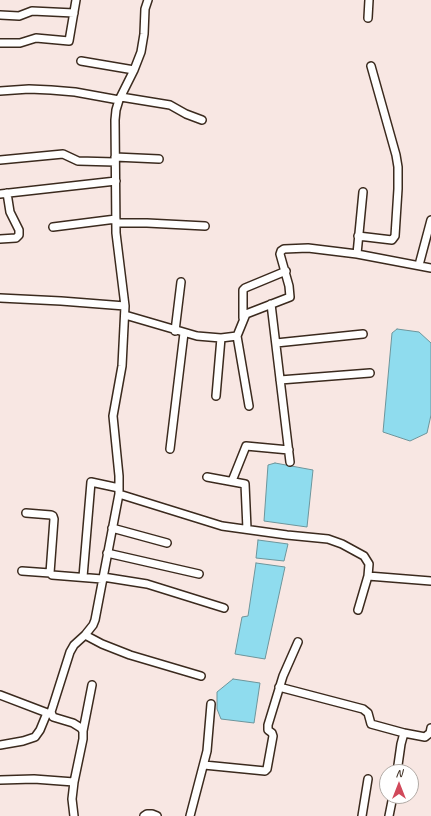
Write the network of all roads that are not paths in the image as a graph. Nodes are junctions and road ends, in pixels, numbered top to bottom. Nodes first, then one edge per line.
1 (76, 0) edge
2 (148, 0) edge
3 (369, 0) edge
4 (74, 13) junction
5 (0, 15) edge
6 (368, 18) dead end
7 (0, 43) edge
8 (81, 61) dead end
9 (371, 66) dead end
10 (134, 70) junction
11 (0, 91) edge
12 (120, 98) junction
13 (202, 120) dead end
14 (115, 159) junction
15 (159, 159) dead end
16 (0, 160) edge
17 (116, 181) junction
18 (363, 192) dead end
19 (4, 193) edge
20 (431, 220) edge
21 (116, 221) junction
22 (205, 226) dead end
23 (53, 227) dead end
24 (358, 236) junction
25 (0, 239) edge
26 (356, 254) junction
27 (419, 265) junction
28 (431, 268) edge
29 (286, 271) junction
30 (181, 282) dead end
31 (0, 298) edge
32 (271, 304) junction
33 (125, 306) junction
34 (125, 315) junction
35 (243, 318) junction
36 (176, 331) junction
37 (184, 333) junction
38 (363, 334) dead end
39 (237, 336) junction
40 (221, 338) junction
41 (276, 343) junction
42 (370, 373) dead end
43 (280, 380) junction
44 (216, 396) dead end
45 (249, 406) dead end
46 (170, 449) dead end
47 (289, 450) junction
48 (290, 462) dead end
49 (207, 476) dead end
50 (232, 481) junction
51 (119, 491) junction
52 (26, 513) dead end
53 (112, 528) junction
54 (247, 530) junction
55 (167, 543) dead end
56 (107, 553) junction
57 (22, 571) dead end
58 (50, 573) junction
59 (199, 574) dead end
60 (368, 576) junction
61 (84, 577) junction
62 (103, 578) junction
63 (431, 581) edge
64 (224, 608) dead end
65 (358, 610) dead end
66 (85, 635) junction
67 (298, 642) dead end
68 (201, 676) dead end
69 (92, 685) dead end
70 (279, 687) junction
71 (0, 695) edge
72 (211, 704) dead end
73 (49, 714) junction
74 (431, 728) edge
75 (83, 731) junction
76 (404, 733) junction
77 (0, 745) edge
78 (398, 764) edge
79 (204, 765) junction
80 (368, 779) dead end
81 (0, 780) edge
82 (74, 782) junction
83 (391, 804) edge
84 (74, 816) edge
85 (144, 816) edge
86 (157, 816) edge
87 (190, 816) edge
88 (362, 816) edge
89 (389, 816) edge

1 - 4 street
2 - 10 street
3 - 6 street
4 - 5 street
4 - 7 street
8 - 10 street
9 - 24 street
10 - 12 street
11 - 12 street
12 - 13 street
12 - 14 street
14 - 15 street
14 - 16 street
14 - 17 street
17 - 19 street
17 - 21 street
18 - 24 street
19 - 25 street
20 - 27 street
21 - 22 street
21 - 23 street
21 - 33 street
24 - 26 street
26 - 27 street
26 - 29 street
27 - 28 street
29 - 32 street
29 - 35 street
30 - 36 street
31 - 33 street
32 - 35 street
32 - 41 street
33 - 34 street
34 - 36 street
34 - 51 street
35 - 39 street
36 - 37 street
37 - 40 street
37 - 46 street
38 - 41 street
39 - 40 street
39 - 45 street
40 - 44 street
41 - 43 street
42 - 43 street
43 - 47 street
47 - 48 street
47 - 50 street
49 - 50 street
50 - 54 street
51 - 53 street
51 - 54 street
51 - 61 street
52 - 58 street
53 - 55 street
53 - 56 street
54 - 60 street
56 - 59 street
56 - 62 street
57 - 58 street
58 - 61 street
60 - 63 street
60 - 65 street
61 - 62 street
62 - 64 street
62 - 66 street
66 - 68 street
66 - 73 street
67 - 70 street
69 - 75 street
70 - 76 street
70 - 79 street
71 - 73 street
72 - 79 street
73 - 75 street
73 - 77 street
74 - 76 street
75 - 82 street
76 - 78 street
79 - 87 street
80 - 88 street
81 - 82 street
82 - 84 street
83 - 89 street
85 - 86 street

